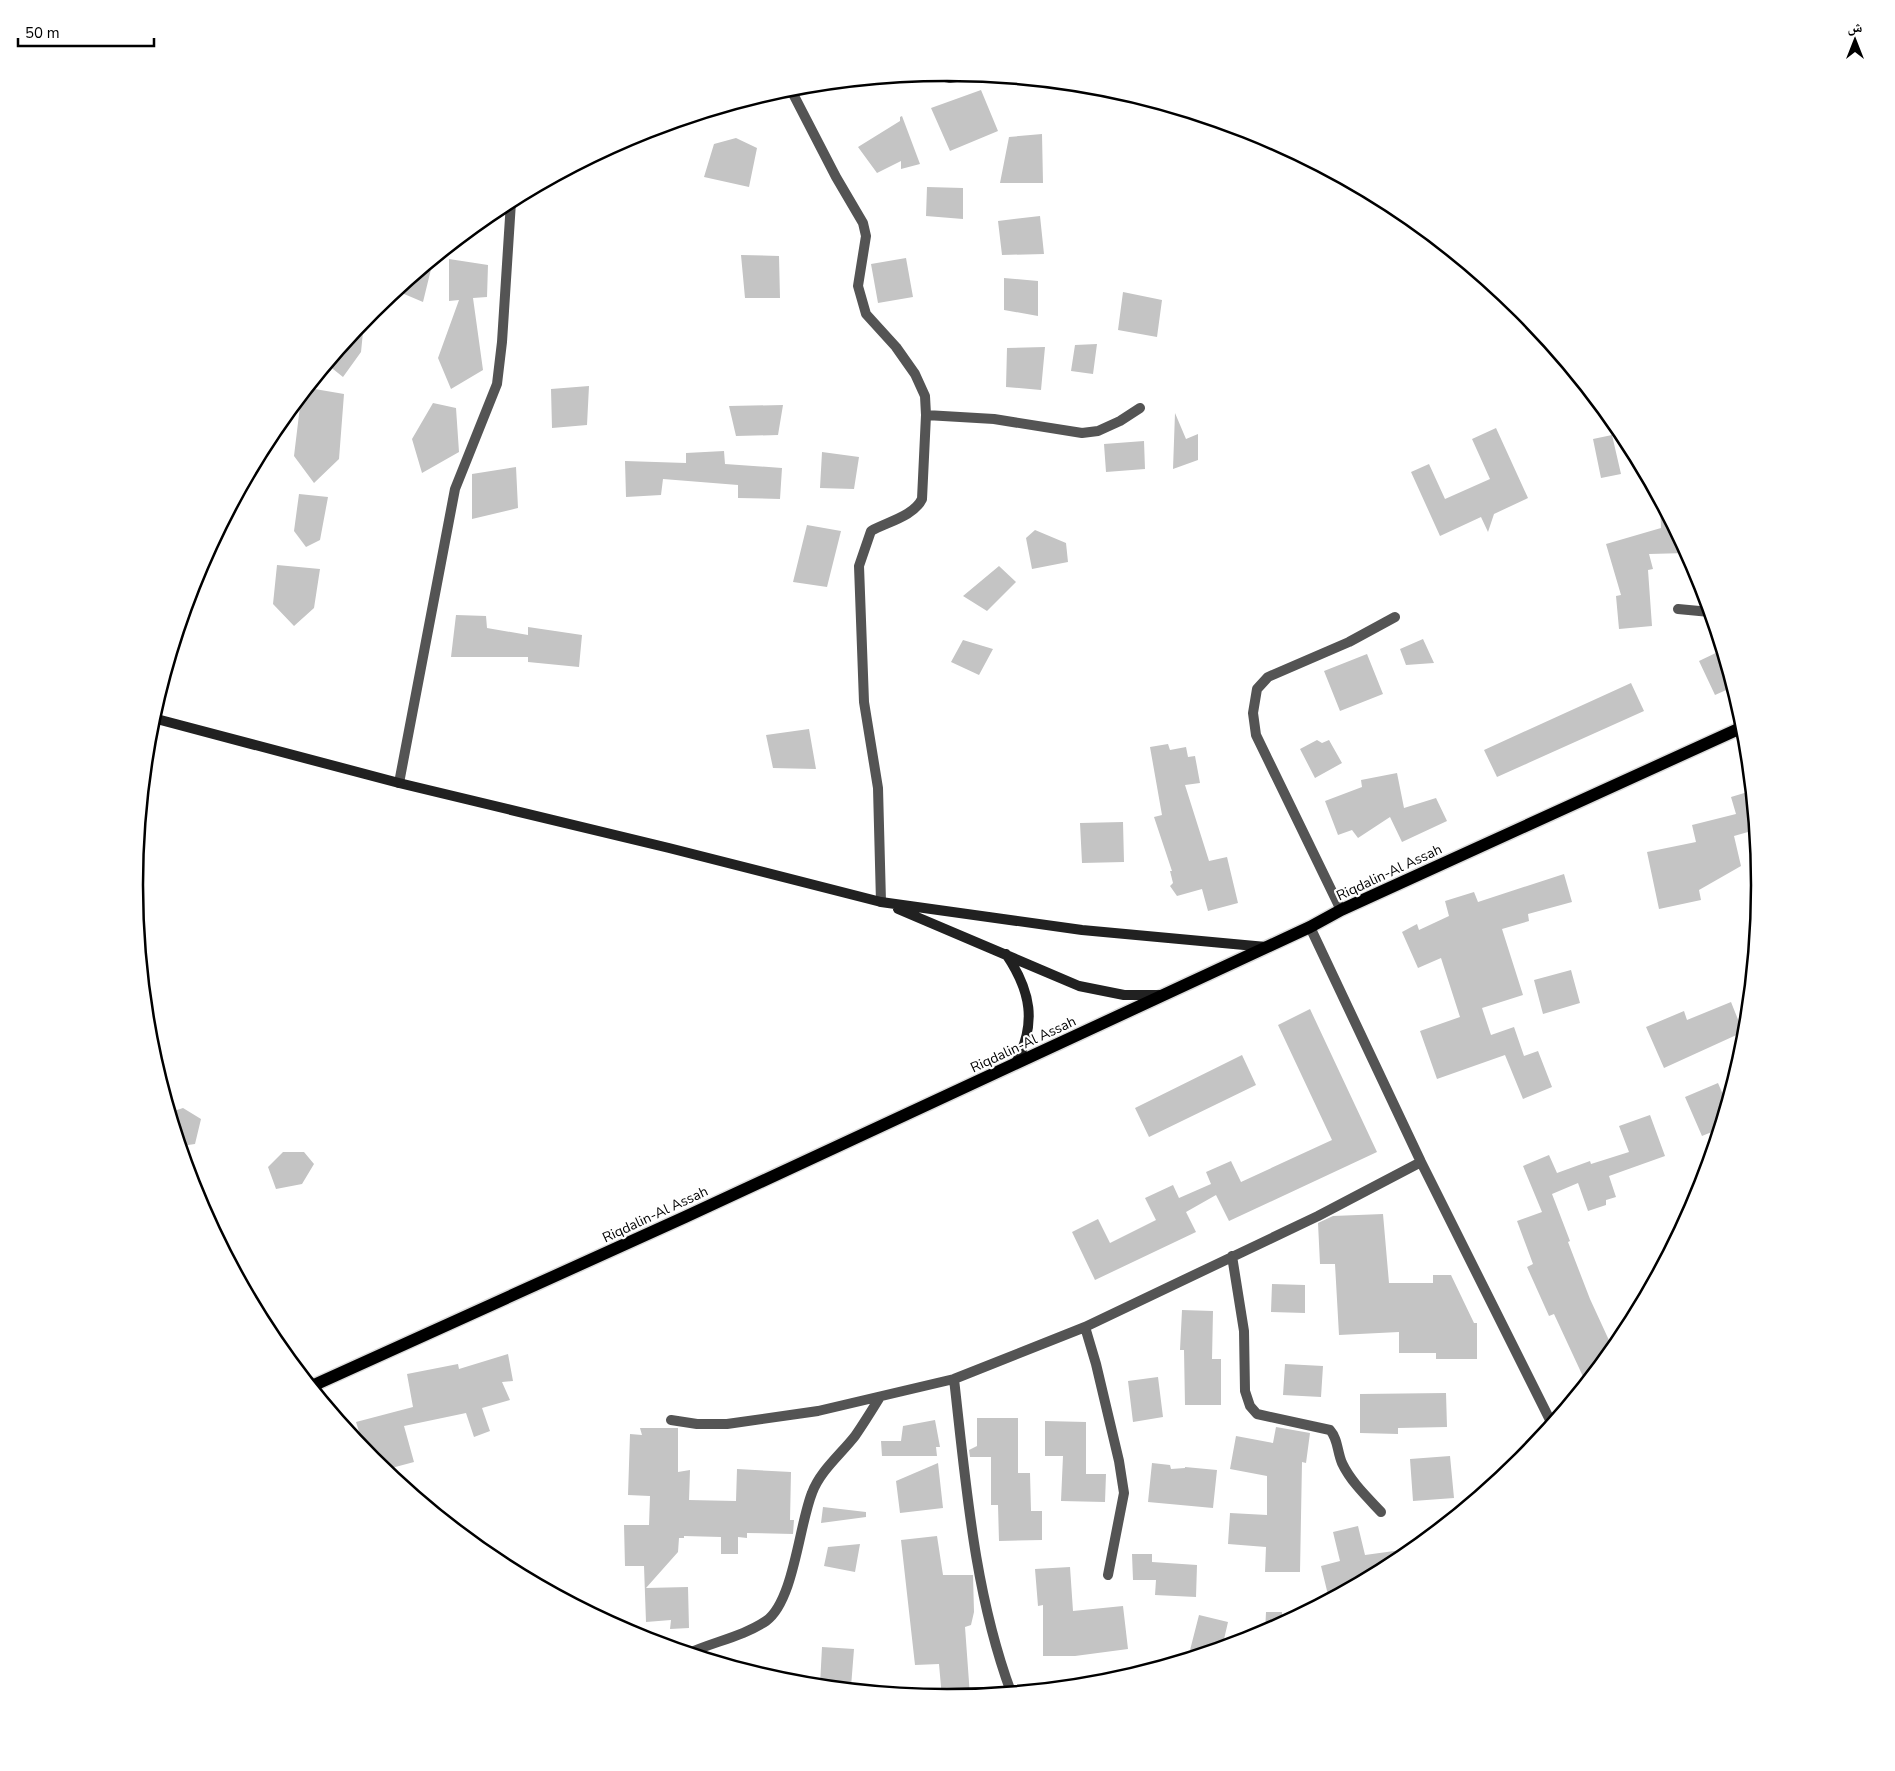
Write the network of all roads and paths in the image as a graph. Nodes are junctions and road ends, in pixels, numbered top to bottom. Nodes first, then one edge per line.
1 (794, 96) edge
2 (510, 211) edge
3 (1140, 408) dead end
4 (926, 415) junction
5 (1678, 609) dead end
6 (1703, 611) edge
7 (1395, 617) dead end
8 (161, 720) edge
9 (1736, 730) edge
10 (399, 783) junction
11 (881, 902) junction
12 (1342, 910) junction
13 (1310, 927) junction
14 (1266, 947) junction
15 (1006, 954) junction
16 (1164, 995) junction
17 (1016, 1063) junction
18 (1421, 1162) junction
19 (1232, 1256) junction
20 (1085, 1327) junction
21 (954, 1379) junction
22 (316, 1384) edge
23 (880, 1398) junction
24 (1549, 1419) edge
25 (671, 1420) dead end
26 (1381, 1512) dead end
27 (1108, 1575) dead end
28 (696, 1649) edge
29 (1009, 1687) edge

1 - 4 street
2 - 10 street
3 - 4 street
4 - 11 street
5 - 6 street
7 - 12 street
8 - 10 street
9 - 12 main road, Riqdalin-Al Assah
10 - 11 street
11 - 14 street
11 - 15 street
12 - 13 main road, Riqdalin-Al Assah
13 - 14 main road, Riqdalin-Al Assah
13 - 18 street
14 - 16 main road, Riqdalin-Al Assah
15 - 16 street
15 - 17 street
16 - 17 main road, Riqdalin-Al Assah
17 - 22 main road, Riqdalin-Al Assah
18 - 19 street
18 - 24 street
19 - 20 street
19 - 26 street
20 - 21 street
20 - 27 street
21 - 23 street
21 - 29 street
23 - 25 street
23 - 28 street

